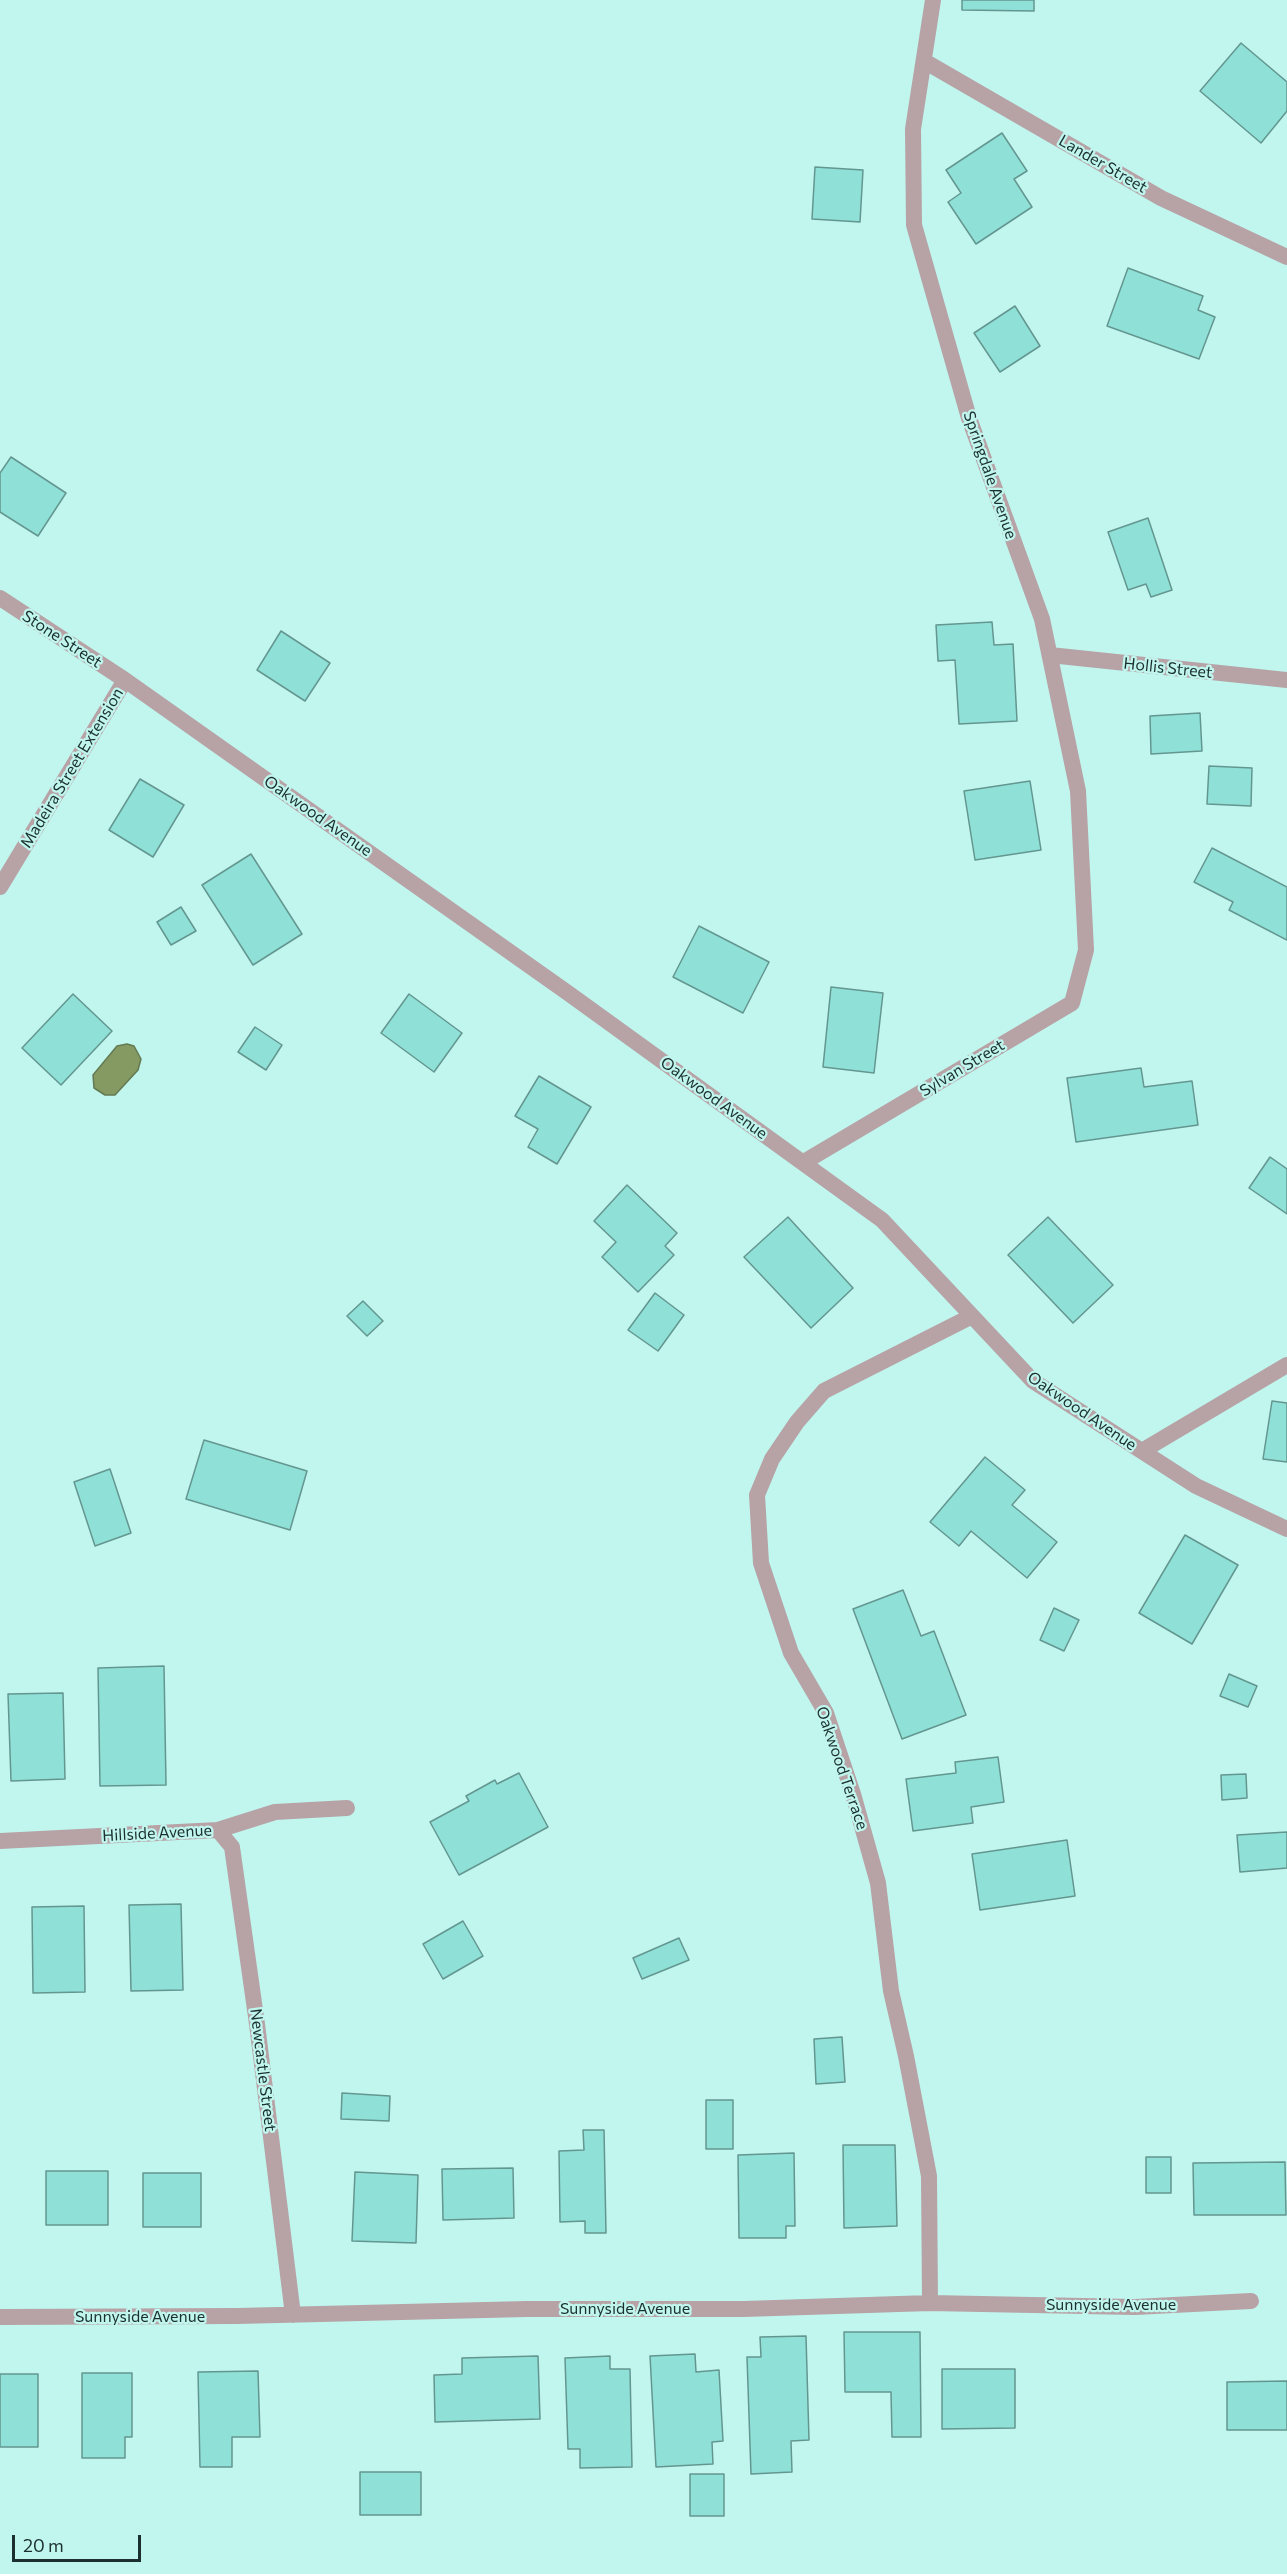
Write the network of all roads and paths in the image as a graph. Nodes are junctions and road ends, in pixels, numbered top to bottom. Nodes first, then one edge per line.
1 (933, 0) edge
2 (924, 61) junction
3 (1287, 257) edge
4 (0, 598) edge
5 (1050, 655) junction
6 (124, 680) junction
7 (1287, 680) edge
8 (0, 887) edge
9 (1086, 950) joint
10 (804, 1162) junction
11 (972, 1316) junction
12 (1287, 1365) edge
13 (1142, 1451) junction
14 (1287, 1529) edge
15 (347, 1808) dead end
16 (218, 1830) junction
17 (0, 1841) edge
18 (1251, 2301) dead end
19 (930, 2303) junction
20 (293, 2315) junction
21 (0, 2317) edge

1 - 2 street, Springdale Avenue
2 - 3 street, Lander Street
2 - 5 street, Springdale Avenue
4 - 6 street, Stone Street
5 - 7 street, Hollis Street
5 - 9 street, Springdale Avenue
6 - 8 street, Madeira Street Extension
6 - 10 street, Oakwood Avenue
9 - 10 street, Sylvan Street
10 - 11 street, Oakwood Avenue
11 - 13 street, Oakwood Avenue
11 - 19 street, Oakwood Terrace
12 - 13 street
13 - 14 street, Oakwood Avenue
15 - 16 street, Hillside Avenue
16 - 17 street, Hillside Avenue
16 - 20 street, Newcastle Street
18 - 19 street, Sunnyside Avenue
19 - 20 street, Sunnyside Avenue
20 - 21 street, Sunnyside Avenue

